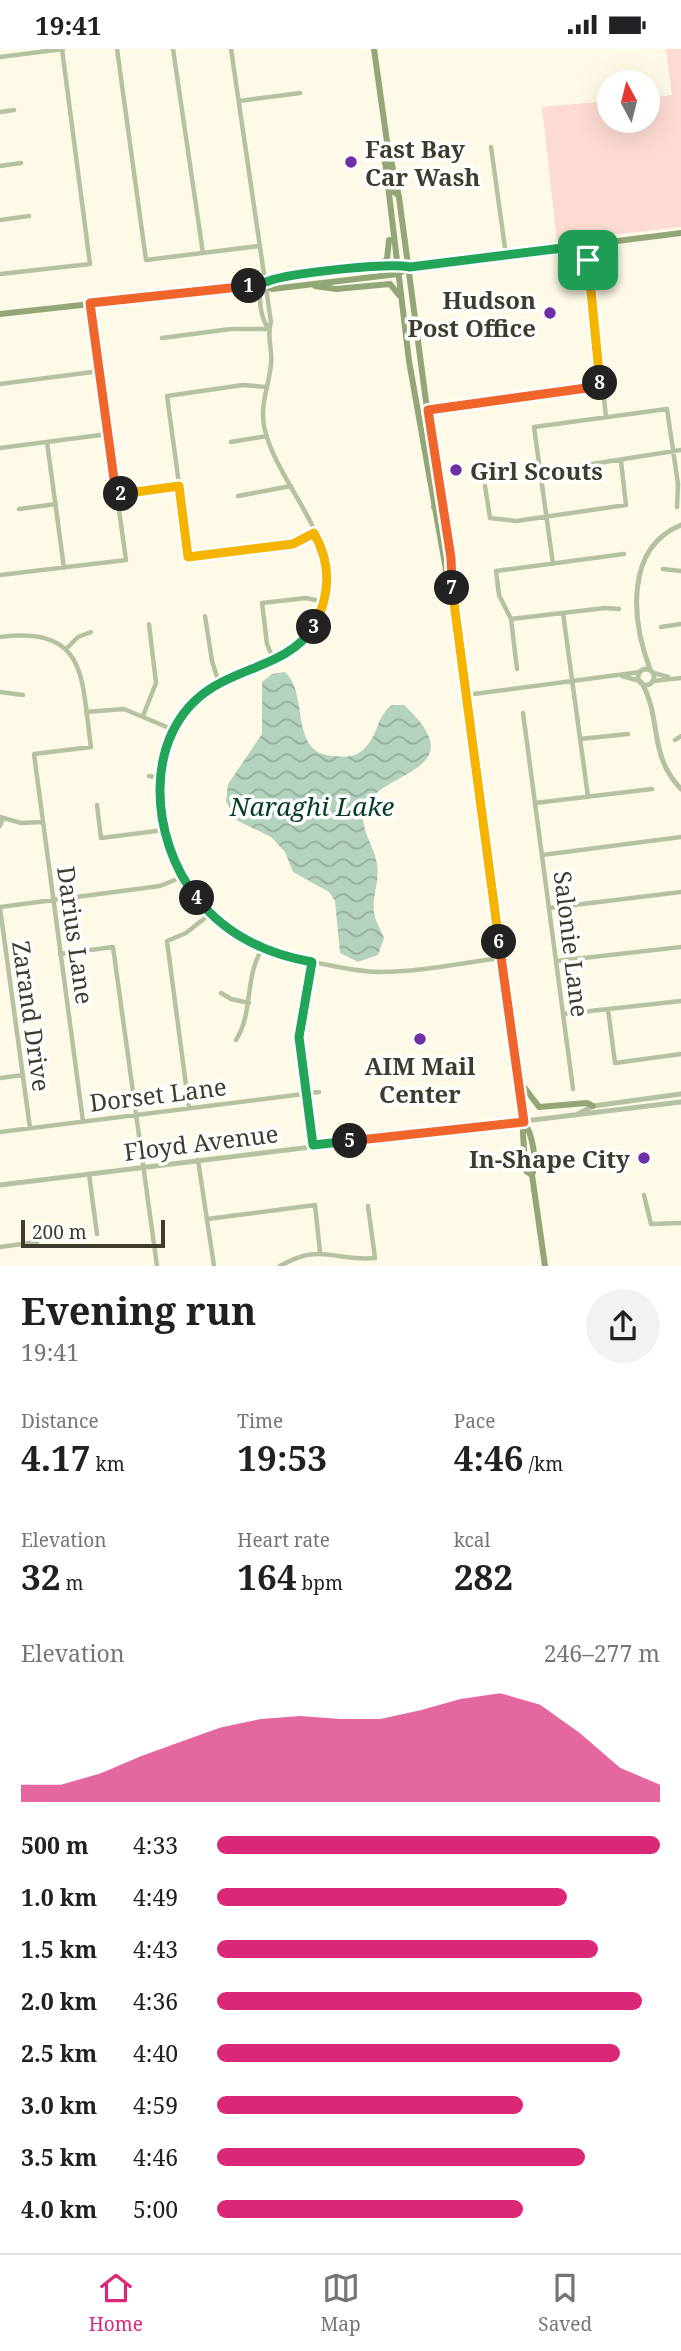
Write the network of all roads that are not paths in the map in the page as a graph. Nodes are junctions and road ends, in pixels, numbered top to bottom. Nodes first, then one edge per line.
1 (63, 49) edge
2 (117, 49) edge
3 (173, 49) edge
4 (231, 49) edge
5 (374, 49) edge
6 (0, 57) edge
7 (300, 93) dead end
8 (239, 101) junction
9 (14, 110) dead end
10 (0, 112) edge
11 (387, 142) junction
12 (491, 147) dead end
13 (21, 163) dead end
14 (385, 163) junction
15 (0, 166) edge
16 (400, 197) junction
17 (29, 216) dead end
18 (0, 220) edge
19 (391, 228) junction
20 (681, 233) edge
21 (587, 245) junction
22 (259, 246) junction
23 (203, 253) junction
24 (506, 255) junction
25 (397, 264) junction
26 (378, 267) junction
27 (410, 267) junction
28 (0, 274) edge
29 (398, 274) junction
30 (263, 285) junction
31 (309, 285) junction
32 (400, 299) junction
33 (90, 303) junction
34 (0, 314) edge
35 (268, 329) junction
36 (162, 338) dead end
37 (100, 371) junction
38 (0, 384) edge
39 (601, 386) junction
40 (265, 387) junction
41 (428, 410) junction
42 (606, 417) junction
43 (108, 434) junction
44 (267, 436) junction
45 (47, 442) junction
46 (231, 442) dead end
47 (0, 448) edge
48 (681, 450) edge
49 (674, 453) junction
50 (621, 461) junction
51 (541, 472) junction
52 (179, 486) junction
53 (291, 486) junction
54 (485, 486) dead end
55 (116, 494) junction
56 (238, 496) dead end
57 (56, 504) junction
58 (433, 506) junction
59 (677, 507) dead end
60 (19, 509) dead end
61 (547, 516) junction
62 (681, 526) edge
63 (314, 533) junction
64 (624, 555) dead end
65 (451, 558) junction
66 (554, 563) junction
67 (64, 568) junction
68 (663, 569) dead end
69 (681, 571) edge
70 (0, 576) edge
71 (325, 602) junction
72 (453, 603) junction
73 (619, 609) dead end
74 (563, 613) junction
75 (205, 616) dead end
76 (511, 619) junction
77 (149, 624) dead end
78 (681, 624) edge
79 (661, 627) dead end
80 (91, 632) dead end
81 (0, 637) edge
82 (66, 649) junction
83 (643, 652) junction
84 (274, 660) junction
85 (517, 669) dead end
86 (641, 671) junction
87 (652, 671) junction
88 (618, 675) junction
89 (672, 678) junction
90 (681, 678) edge
91 (572, 681) junction
92 (641, 682) junction
93 (652, 682) junction
94 (219, 683) junction
95 (0, 692) edge
96 (23, 695) dead end
97 (466, 695) junction
98 (650, 702) junction
99 (86, 712) junction
100 (523, 713) dead end
101 (144, 716) junction
102 (174, 730) junction
103 (628, 734) dead end
104 (681, 736) edge
105 (580, 739) junction
106 (675, 740) dead end
107 (149, 776) dead end
108 (161, 778) junction
109 (652, 789) dead end
110 (681, 789) edge
111 (588, 797) junction
112 (535, 803) junction
113 (97, 805) dead end
114 (1, 818) edge
115 (43, 822) junction
116 (0, 826) edge
117 (164, 830) junction
118 (681, 837) edge
119 (542, 855) junction
120 (183, 877) junction
121 (681, 892) edge
122 (53, 900) junction
123 (0, 907) edge
124 (550, 908) junction
125 (210, 914) junction
126 (681, 947) edge
127 (263, 948) junction
128 (60, 954) junction
129 (3, 955) edge
130 (501, 958) junction
131 (556, 961) junction
132 (312, 962) junction
133 (221, 993) dead end
134 (681, 1001) edge
135 (249, 1003) junction
136 (608, 1009) junction
137 (563, 1014) junction
138 (236, 1040) dead end
139 (681, 1054) edge
140 (23, 1075) junction
141 (0, 1078) edge
142 (520, 1080) junction
143 (573, 1089) dead end
144 (320, 1091) dead end
145 (306, 1093) junction
146 (681, 1094) edge
147 (681, 1102) edge
148 (593, 1106) junction
149 (189, 1108) junction
150 (136, 1114) junction
151 (574, 1117) junction
152 (83, 1121) junction
153 (524, 1122) junction
154 (30, 1128) junction
155 (0, 1132) edge
156 (313, 1145) junction
157 (198, 1160) junction
158 (144, 1167) junction
159 (89, 1174) junction
160 (0, 1185) edge
161 (645, 1195) dead end
162 (368, 1206) dead end
163 (207, 1219) junction
164 (681, 1223) edge
165 (97, 1234) dead end
166 (37, 1242) dead end
167 (0, 1247) edge
168 (320, 1252) junction
169 (157, 1266) edge
170 (214, 1266) edge
171 (280, 1266) edge
172 (545, 1266) edge

1 - 6 street
1 - 28 street
2 - 23 street
3 - 23 street
4 - 8 street
5 - 11 main road
7 - 8 street
8 - 22 street
9 - 10 street
11 - 14 main road
11 - 16 main road
12 - 24 street
13 - 15 street
14 - 16 main road
14 - 19 main road
16 - 27 main road
17 - 18 street
19 - 25 main road
19 - 26 main road
20 - 21 main road
21 - 24 main road
21 - 39 street
22 - 23 street
22 - 30 street
24 - 27 main road
25 - 26 main road
25 - 27 main road
25 - 29 main road
26 - 30 main road
27 - 29 main road
27 - 41 main road
29 - 31 main road
29 - 32 main road
30 - 31 main road
30 - 33 main road
30 - 35 street
31 - 32 main road
32 - 58 main road
33 - 34 main road
33 - 37 street
35 - 36 street
35 - 40 street
37 - 38 street
37 - 43 street
39 - 41 street
39 - 42 street
40 - 44 street
40 - 52 street
41 - 65 main road
42 - 49 street
42 - 51 street
43 - 45 street
43 - 55 street
44 - 46 street
44 - 53 street
45 - 47 street
45 - 57 street
48 - 49 street
49 - 50 street
49 - 59 street
50 - 51 street
50 - 61 street
51 - 61 street
52 - 55 street
52 - 63 street
53 - 56 street
53 - 63 street
54 - 61 street
55 - 67 street
57 - 60 street
57 - 67 street
58 - 65 main road
58 - 72 main road
61 - 66 street
62 - 83 street
63 - 71 street
64 - 66 street
65 - 72 main road
66 - 76 street
67 - 70 street
68 - 69 street
71 - 84 street
71 - 84 street
72 - 97 main road
73 - 74 street
74 - 76 street
74 - 91 street
75 - 94 street
76 - 85 street
77 - 101 street
78 - 79 street
80 - 82 street
81 - 82 street
82 - 99 street
83 - 86 street
83 - 87 street
84 - 94 street
86 - 87 street
86 - 88 street
86 - 92 street
87 - 89 street
87 - 93 street
88 - 91 street
88 - 92 street
89 - 90 street
89 - 93 street
91 - 97 street
91 - 105 street
92 - 93 street
92 - 98 street
93 - 98 street
94 - 102 street
95 - 96 street
97 - 130 main road
98 - 110 street
99 - 101 street
99 - 115 street, Darius Lane
100 - 112 street, Salonie Lane
101 - 102 street
102 - 108 street
103 - 105 street
104 - 106 street
105 - 111 street
107 - 108 street
108 - 117 street
109 - 111 street
111 - 112 street
112 - 119 street, Salonie Lane
113 - 117 street
114 - 115 street
114 - 116 street
115 - 122 street, Darius Lane
117 - 120 street
118 - 119 street
119 - 124 street, Salonie Lane
120 - 122 street
120 - 125 street
121 - 124 street
122 - 123 street
122 - 128 street, Darius Lane
123 - 129 street, Zarand Drive
124 - 131 street, Salonie Lane
125 - 127 street
125 - 149 street
126 - 131 street
127 - 132 street
127 - 135 street
128 - 150 street
128 - 152 street, Darius Lane
129 - 140 street, Zarand Drive
130 - 132 street
130 - 142 main road
131 - 137 street, Salonie Lane
132 - 145 street
133 - 135 street
134 - 136 street
135 - 138 street
136 - 137 street
136 - 139 street
137 - 143 street, Salonie Lane
140 - 141 street
140 - 154 street, Zarand Drive
142 - 148 main road
142 - 153 main road
144 - 145 street, Dorset Lane
145 - 149 street, Dorset Lane
145 - 156 street
146 - 148 street, Floyd Avenue
147 - 151 street, Floyd Avenue
148 - 151 street, Floyd Avenue
149 - 150 street, Dorset Lane
150 - 152 street, Dorset Lane
150 - 158 street
151 - 153 street, Floyd Avenue
152 - 154 street, Dorset Lane
153 - 156 street, Floyd Avenue
153 - 172 main road
154 - 155 street, Dorset Lane
156 - 157 street, Floyd Avenue
157 - 158 street, Floyd Avenue
157 - 163 street
158 - 159 street, Floyd Avenue
158 - 169 street
159 - 160 street, Floyd Avenue
159 - 165 street
161 - 164 street
162 - 168 street
163 - 168 street
163 - 170 street
166 - 167 street
168 - 171 street

